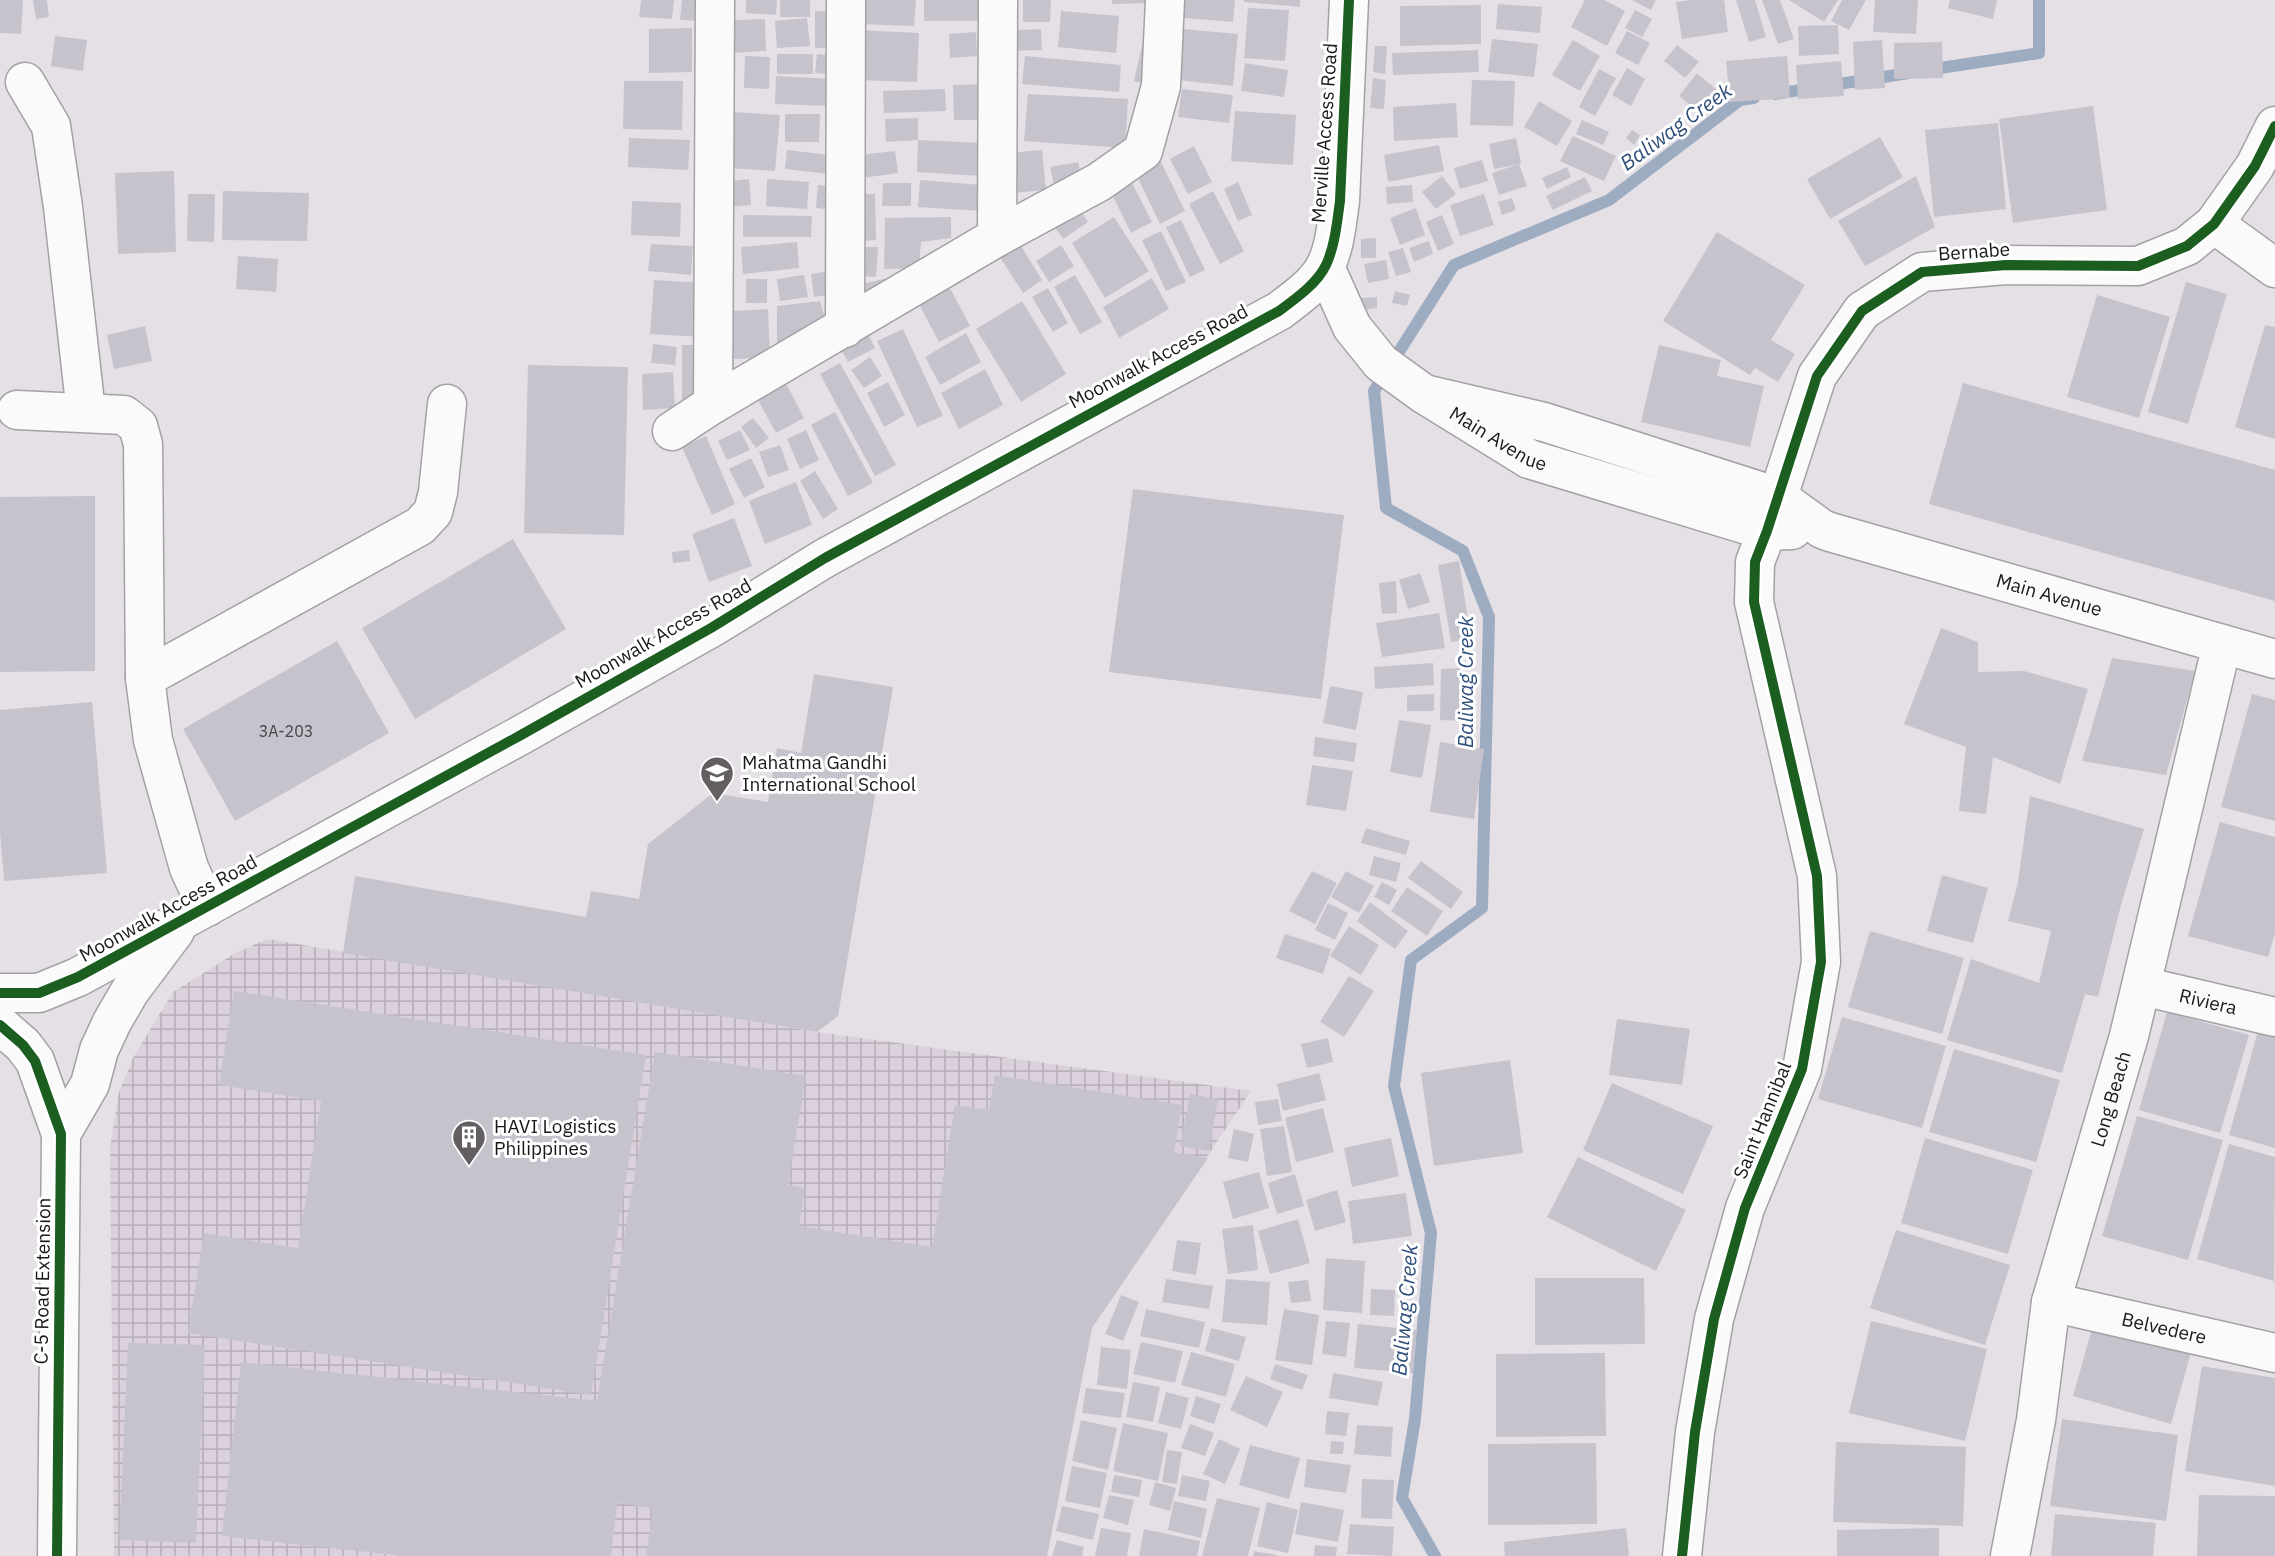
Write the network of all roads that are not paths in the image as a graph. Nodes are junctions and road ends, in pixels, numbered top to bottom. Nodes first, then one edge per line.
1 (715, 0) edge
2 (846, 0) edge
3 (998, 0) edge
4 (1166, 0) edge
5 (1349, 0) edge
6 (25, 82) dead end
7 (2275, 126) edge
8 (2214, 224) junction
9 (997, 237) junction
10 (1325, 267) junction
11 (2275, 268) edge
12 (845, 328) junction
13 (447, 404) dead end
14 (713, 404) junction
15 (17, 410) dead end
16 (86, 412) junction
17 (672, 431) dead end
18 (1772, 514) junction
19 (2222, 645) junction
20 (2275, 659) edge
21 (145, 678) junction
22 (195, 914) junction
23 (2142, 986) junction
24 (0, 993) edge
25 (2275, 1017) edge
26 (0, 1025) edge
27 (61, 1134) junction
28 (2051, 1303) junction
29 (2275, 1353) edge
30 (57, 1556) edge
31 (1682, 1556) edge
32 (2010, 1556) edge

1 - 14 street
2 - 12 street
3 - 9 street
4 - 9 street
5 - 10 street, Merville Access Road
6 - 16 street
7 - 8 street, Bernabe
8 - 11 street
8 - 18 street, Bernabe
9 - 12 street
10 - 18 street, Main Avenue
10 - 22 street, Moonwalk Access Road
12 - 14 street
13 - 21 street
14 - 17 street
15 - 16 street
16 - 21 street
18 - 19 street, Main Avenue
18 - 31 street, Saint Hannibal
19 - 20 street, Main Avenue
19 - 23 street, Long Beach
21 - 22 street
22 - 24 street, Moonwalk Access Road
22 - 27 street, Moonwalk Access Road
23 - 25 street, Riviera
23 - 28 street, Long Beach
26 - 27 street, C-5 Road Extension
27 - 30 street, C-5 Road Extension
28 - 29 street, Belvedere
28 - 32 street, Long Beach

